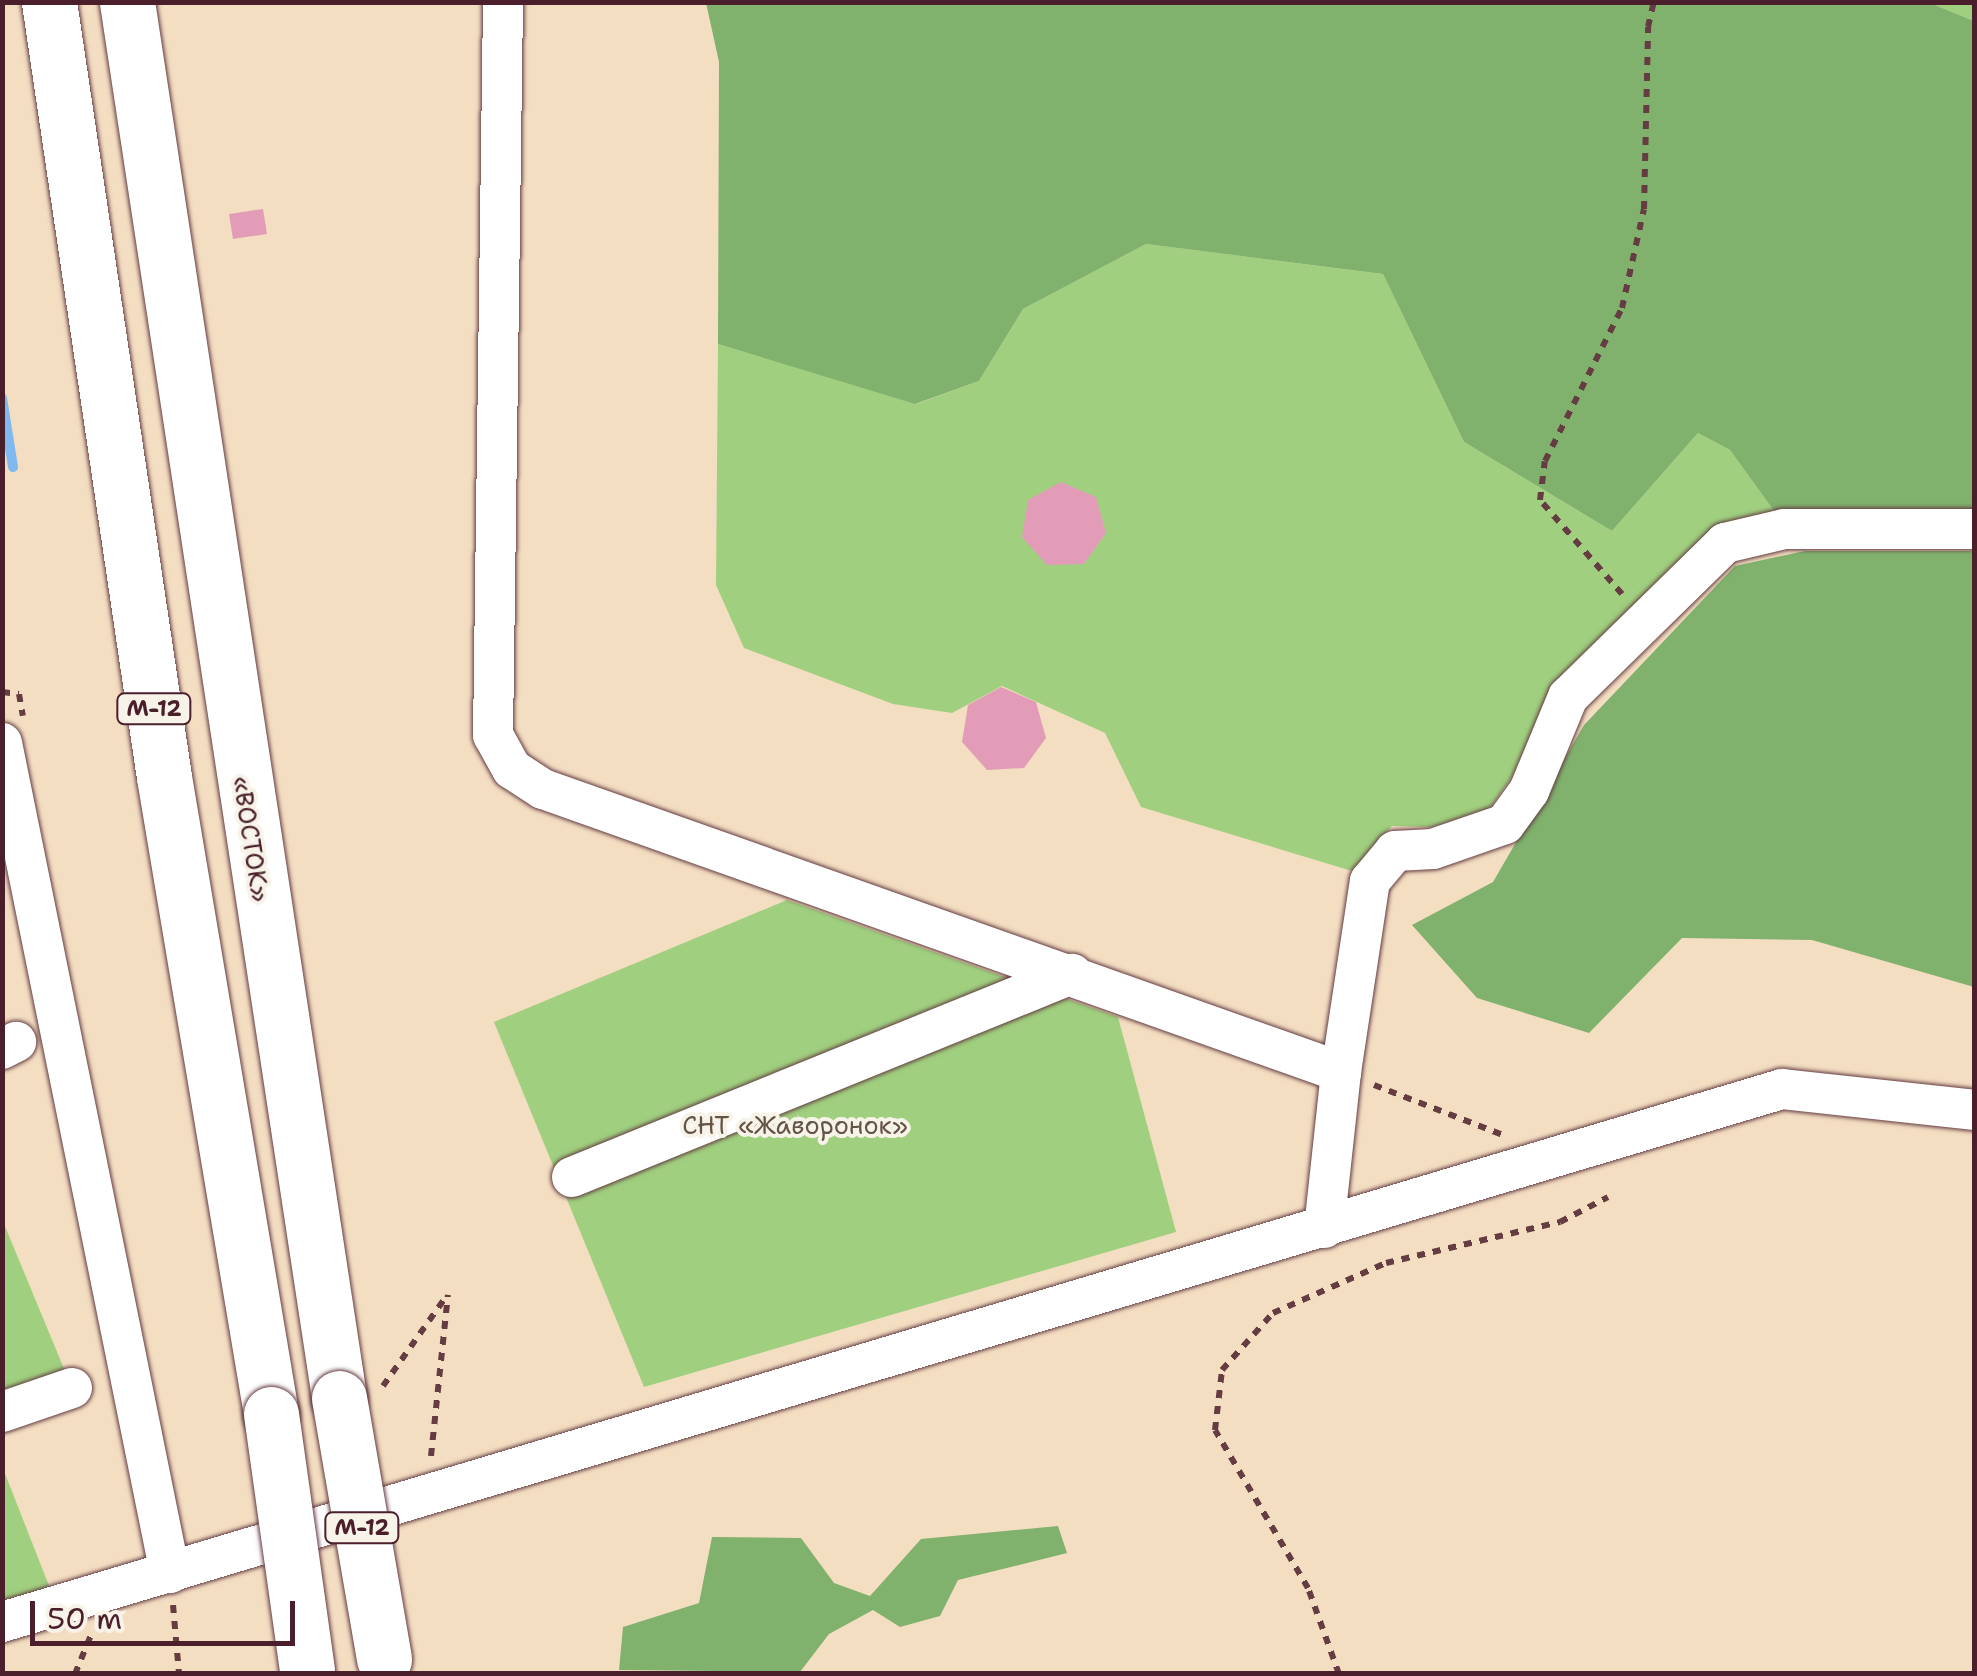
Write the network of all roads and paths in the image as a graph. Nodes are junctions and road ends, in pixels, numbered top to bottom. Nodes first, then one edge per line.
1 (48, 2) edge
2 (127, 2) edge
3 (503, 2) edge
4 (1654, 2) edge
5 (1974, 529) edge
6 (1646, 621) junction
7 (2, 692) edge
8 (15, 738) edge
9 (1072, 974) junction
10 (1340, 1072) junction
11 (1974, 1110) edge
12 (1560, 1156) junction
13 (572, 1177) dead end
14 (1608, 1197) dead end
15 (1324, 1228) junction
16 (72, 1388) dead end
17 (339, 1398) junction
18 (2, 1412) edge
19 (413, 1461) dead end
20 (170, 1573) junction
21 (2, 1622) edge
22 (386, 1666) edge
23 (308, 1672) edge
24 (179, 1674) edge
25 (1340, 1674) edge

1 - 23 highway, М-12, bridge
2 - 17 highway, «ВОСТОК» / М-12
3 - 9 street
4 - 6 path
5 - 6 street
6 - 10 street
7 - 8 path
8 - 20 street
9 - 10 street
9 - 13 street
10 - 12 path
10 - 15 street
11 - 12 street
12 - 15 street
14 - 25 path
15 - 20 street
16 - 18 street
17 - 19 path
17 - 22 highway, «ВОСТОК» / М-12, bridge
20 - 21 street
20 - 24 path

